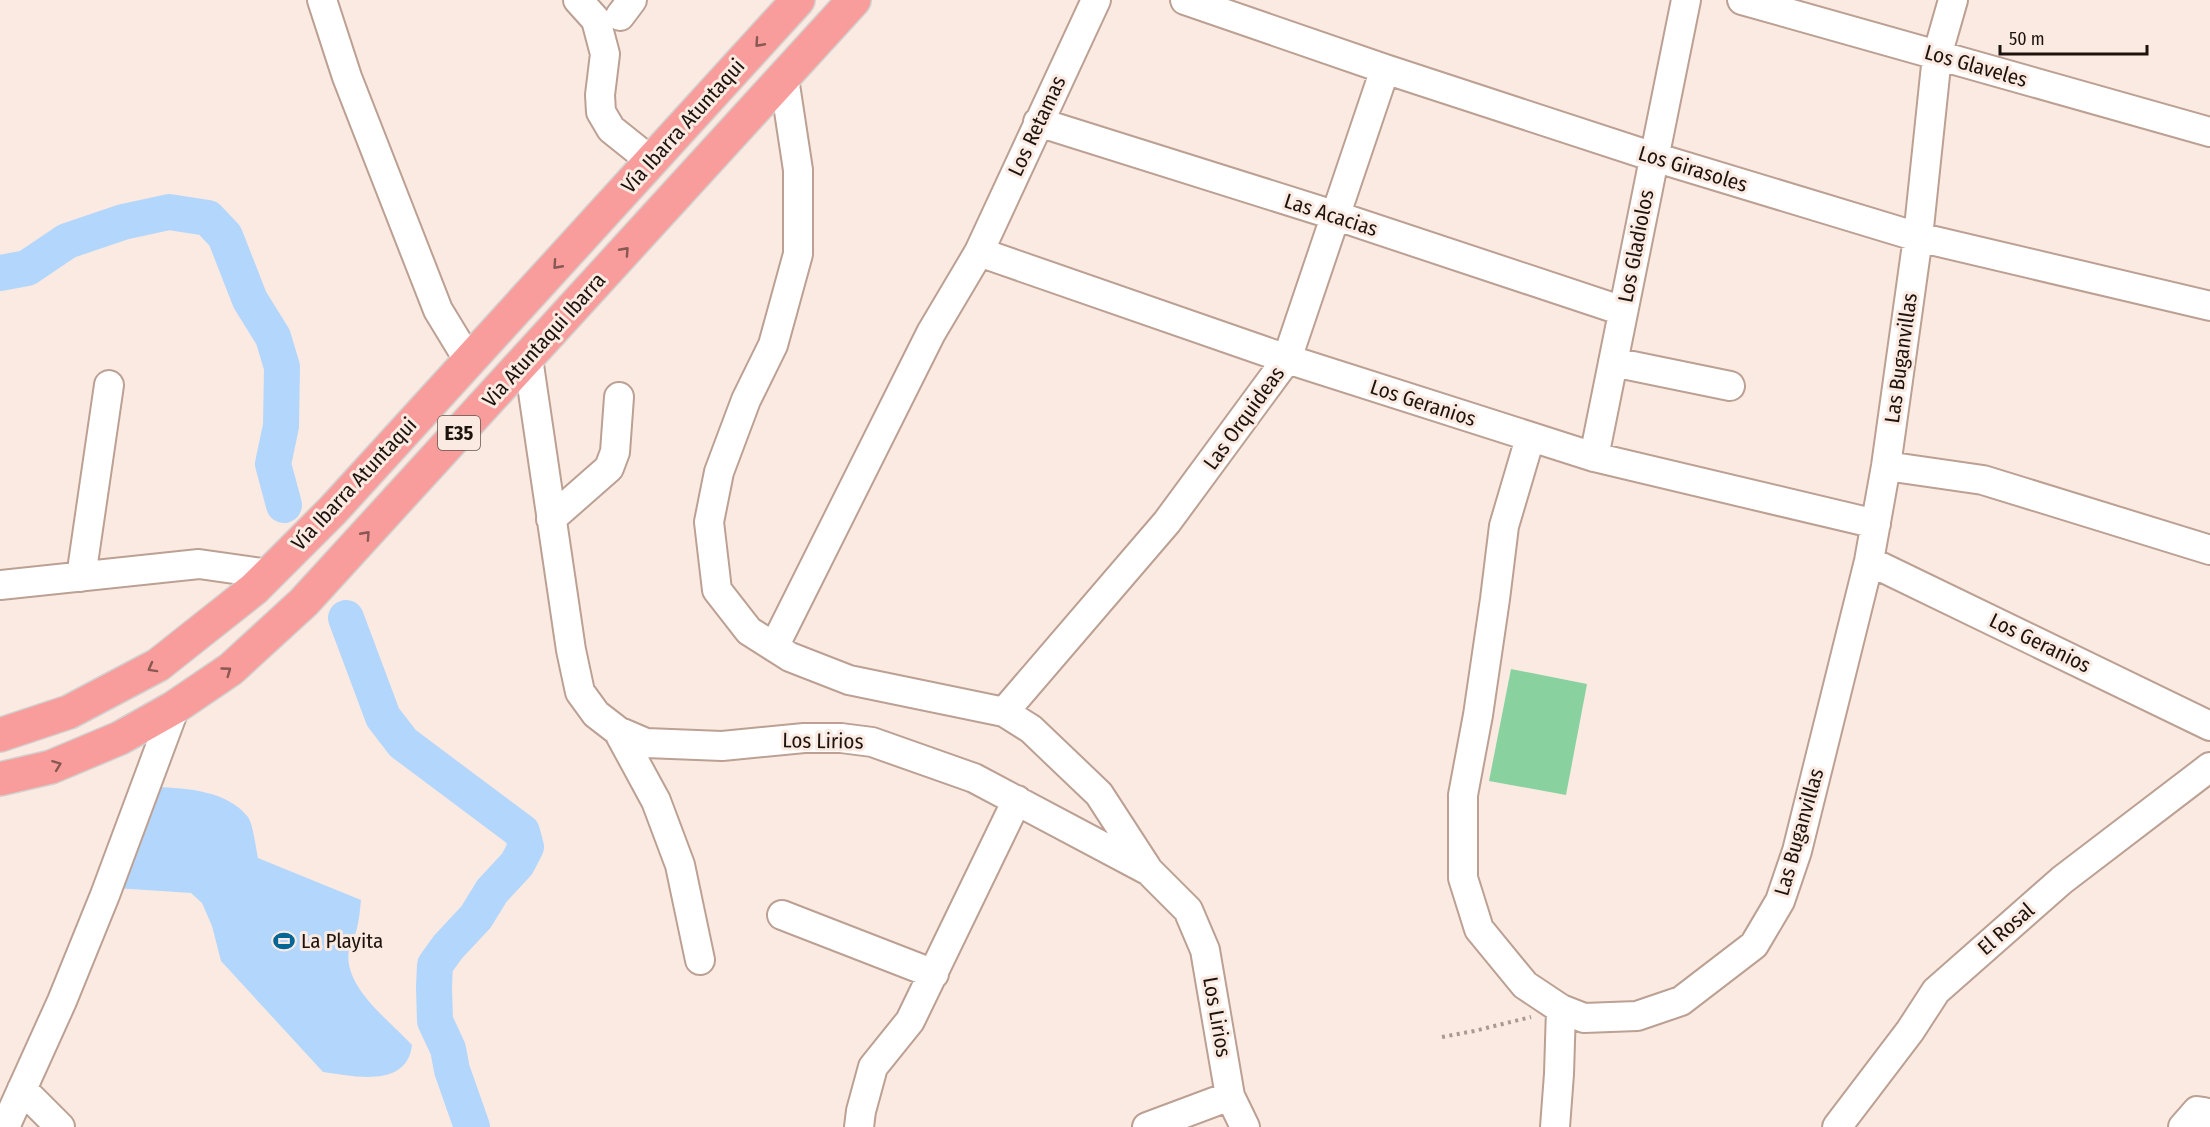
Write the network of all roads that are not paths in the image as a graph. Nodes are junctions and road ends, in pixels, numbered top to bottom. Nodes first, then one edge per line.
1 (322, 0) edge
2 (578, 0) edge
3 (798, 0) edge
4 (854, 0) edge
5 (1096, 0) edge
6 (1185, 0) edge
7 (1686, 0) edge
8 (1742, 0) edge
9 (1953, 0) edge
10 (1937, 56) junction
11 (1386, 69) junction
12 (784, 78) junction
13 (1038, 122) junction
14 (2210, 132) edge
15 (1654, 157) junction
16 (651, 161) junction
17 (1337, 216) junction
18 (1918, 237) junction
19 (979, 252) junction
20 (2210, 306) edge
21 (1623, 311) junction
22 (528, 358) junction
23 (1287, 359) junction
24 (469, 361) junction
25 (1613, 362) junction
26 (109, 385) dead end
27 (1730, 386) dead end
28 (620, 397) dead end
29 (1530, 438) junction
30 (1594, 457) junction
31 (1886, 466) junction
32 (551, 519) junction
33 (1876, 524) junction
34 (2210, 550) edge
35 (1869, 561) junction
36 (269, 574) junction
37 (81, 577) junction
38 (0, 585) edge
39 (774, 647) junction
40 (175, 707) junction
41 (1004, 712) junction
42 (2210, 726) edge
43 (618, 731) junction
44 (0, 735) edge
45 (2210, 767) edge
46 (0, 779) edge
47 (1017, 800) junction
48 (1149, 871) junction
49 (782, 915) dead end
50 (700, 960) dead end
51 (934, 974) junction
52 (1561, 1009) junction
53 (22, 1089) junction
54 (1230, 1096) junction
55 (2210, 1116) edge
56 (4, 1127) edge
57 (60, 1127) edge
58 (859, 1127) edge
59 (1147, 1127) edge
60 (1245, 1127) edge
61 (1555, 1127) edge
62 (1837, 1127) edge
63 (2183, 1127) edge

1 - 24 street
2 - 16 street
3 -> 16 highway, Vía Ibarra Atuntaqui / E35
4 - 12 highway, Via Atuntaqui Ibarra / E35
5 - 13 street, Los Retamas
6 - 11 street, Los Girasoles
7 - 15 street, Los Gladiolos
8 - 10 street, Los Glaveles
9 - 10 street, Las Buganvillas
10 - 14 street, Los Glaveles
10 - 18 street, Las Buganvillas
11 - 15 street, Los Girasoles
11 - 17 street, Las Orquideas
22 -> 12 highway, Via Atuntaqui Ibarra / E35
12 - 39 street
13 - 17 street, Las Acacias
13 - 19 street, Los Retamas
15 - 18 street, Los Girasoles
15 - 21 street, Los Gladiolos
16 -> 24 highway, Vía Ibarra Atuntaqui / E35
17 - 21 street, Las Acacias
17 - 23 street, Las Orquideas
18 - 20 street, Los Girasoles
18 - 31 street, Las Buganvillas
19 - 23 street, Los Geranios
19 - 39 street, Los Retamas
21 - 25 street, Los Gladiolos
22 - 32 street, Los Lirios
40 -> 22 highway, Via Atuntaqui Ibarra / E35
23 - 29 street, Los Geranios
23 - 41 street, Las Orquideas
24 - 36 highway, Vía Ibarra Atuntaqui / E35
25 - 27 street
25 - 30 street, Los Gladiolos
26 - 37 street
28 - 32 street
29 - 30 street, Los Geranios
29 - 52 street, Las Buganvillas
30 - 33 street, Los Geranios
31 - 33 street, Las Buganvillas
31 - 34 street
32 - 43 street, Los Lirios
33 - 35 street, Las Buganvillas
35 - 42 street, Los Geranios
35 - 52 street, Las Buganvillas
36 - 37 street
36 -> 44 highway, Vía Ibarra Atuntaqui / E35
37 - 38 street
39 - 41 street
46 -> 40 highway, Via Atuntaqui Ibarra / E35
40 - 53 street
41 - 48 street
43 - 47 street, Los Lirios
43 - 50 street
45 - 62 street, El Rosal
47 - 48 street, Los Lirios
47 - 51 street
48 - 54 street, Los Lirios
49 - 51 street
51 - 58 street
52 - 61 street
53 - 56 street
53 - 57 street
54 - 59 street
54 - 60 street, Los Lirios
55 - 63 street

